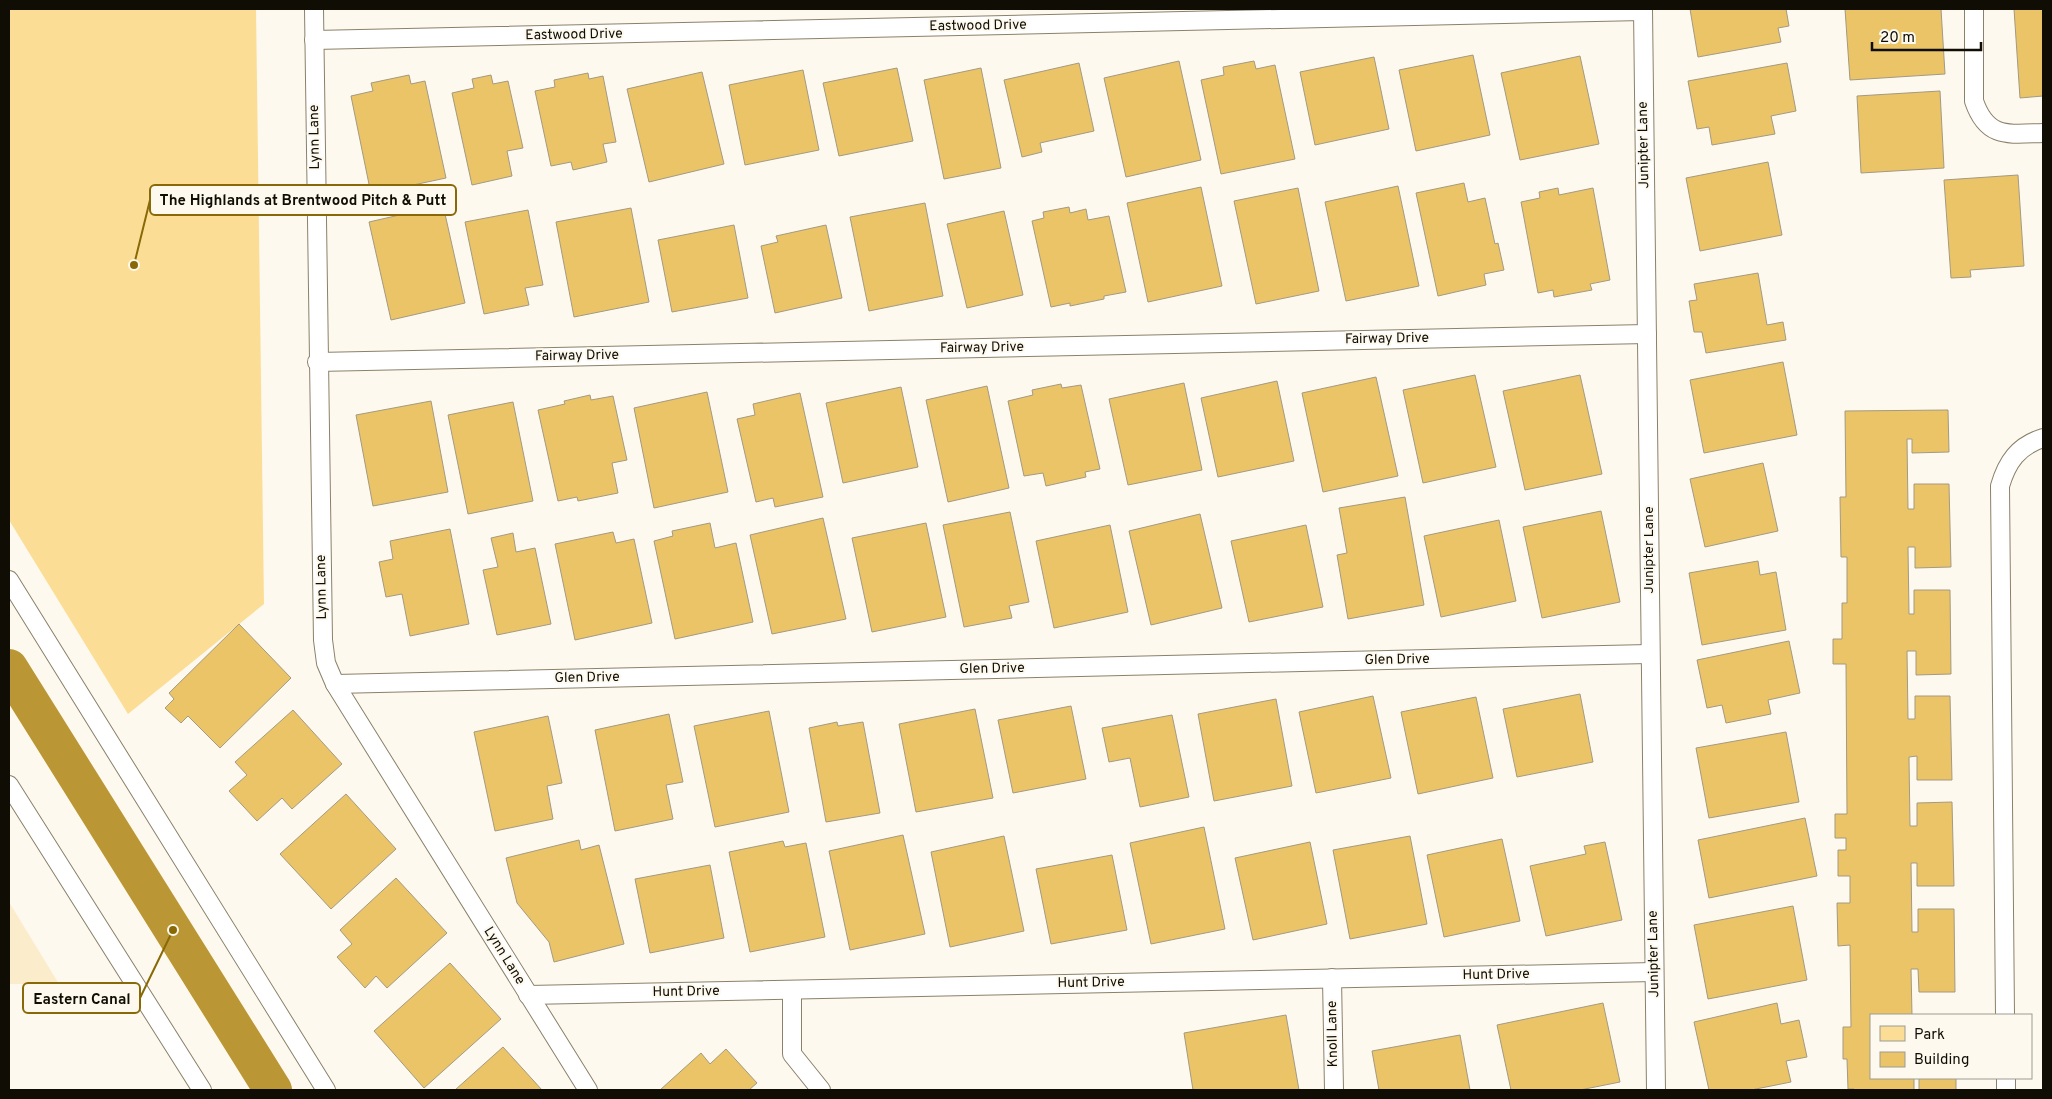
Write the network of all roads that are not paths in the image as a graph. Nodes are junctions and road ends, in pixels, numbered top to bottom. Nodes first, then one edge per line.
1 (314, 9) edge
2 (1974, 9) edge
3 (1643, 10) edge
4 (314, 40) junction
5 (2043, 133) edge
6 (1647, 334) junction
7 (317, 362) junction
8 (2043, 438) edge
9 (9, 580) edge
10 (1649, 654) junction
11 (335, 684) junction
12 (9, 785) edge
13 (1654, 972) junction
14 (1332, 978) junction
15 (792, 990) junction
16 (528, 995) junction
17 (2005, 1014) edge
18 (202, 1090) edge
19 (326, 1090) edge
20 (588, 1090) edge
21 (821, 1090) edge
22 (1334, 1090) edge
23 (1656, 1090) edge

1 - 4 lane, Lynn Lane
2 - 5 lane
3 - 4 lane, Eastwood Drive
3 - 6 lane, Junipter Lane
4 - 7 lane, Lynn Lane
6 - 7 lane, Fairway Drive
6 - 10 lane, Junipter Lane
7 - 11 lane, Lynn Lane
8 - 17 lane
9 - 19 lane
10 - 11 lane, Glen Drive
10 - 13 lane, Junipter Lane
11 - 16 lane, Lynn Lane
12 - 18 lane
13 - 14 lane, Hunt Drive
13 - 23 lane, Junipter Lane
14 - 15 lane, Hunt Drive
14 - 22 lane, Knoll Lane
15 - 16 lane, Hunt Drive
15 - 21 lane
16 - 20 lane, Lynn Lane

